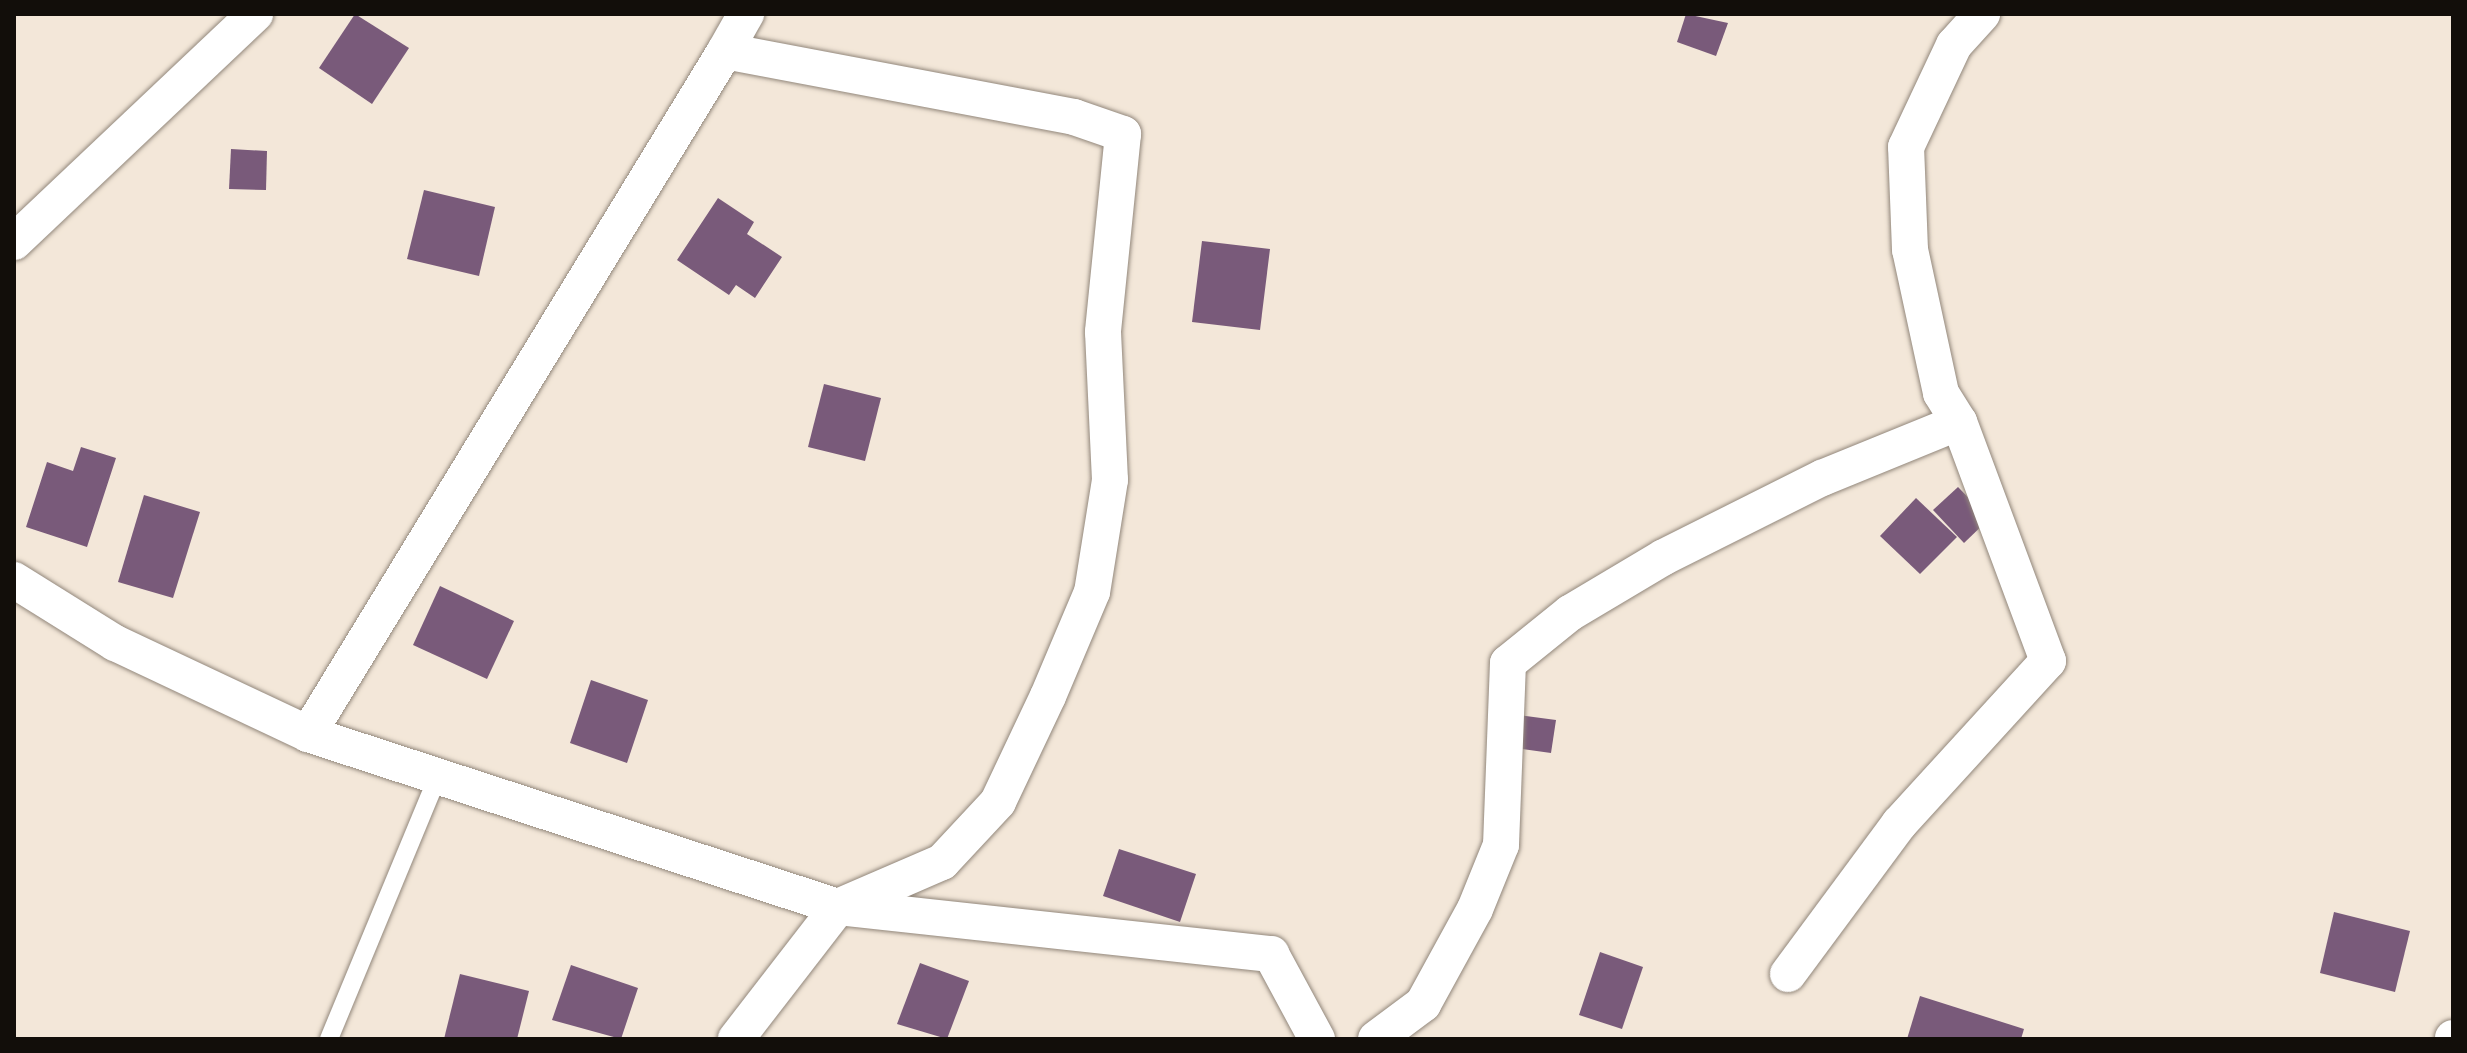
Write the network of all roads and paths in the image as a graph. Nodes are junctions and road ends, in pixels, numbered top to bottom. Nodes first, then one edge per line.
1 (255, 14) edge
2 (746, 14) edge
3 (1982, 14) edge
4 (725, 51) junction
5 (14, 242) edge
6 (1959, 422) junction
7 (14, 580) edge
8 (308, 734) junction
9 (438, 776) junction
10 (838, 907) junction
11 (1788, 974) dead end
12 (329, 1039) edge
13 (736, 1039) edge
14 (1317, 1039) edge
15 (1376, 1039) edge

1 - 5 street
2 - 4 street
3 - 6 street
4 - 8 street
4 - 10 street
6 - 11 street
6 - 15 street
7 - 8 street
8 - 9 street
9 - 10 street
9 - 12 lane
10 - 13 street
10 - 14 street

